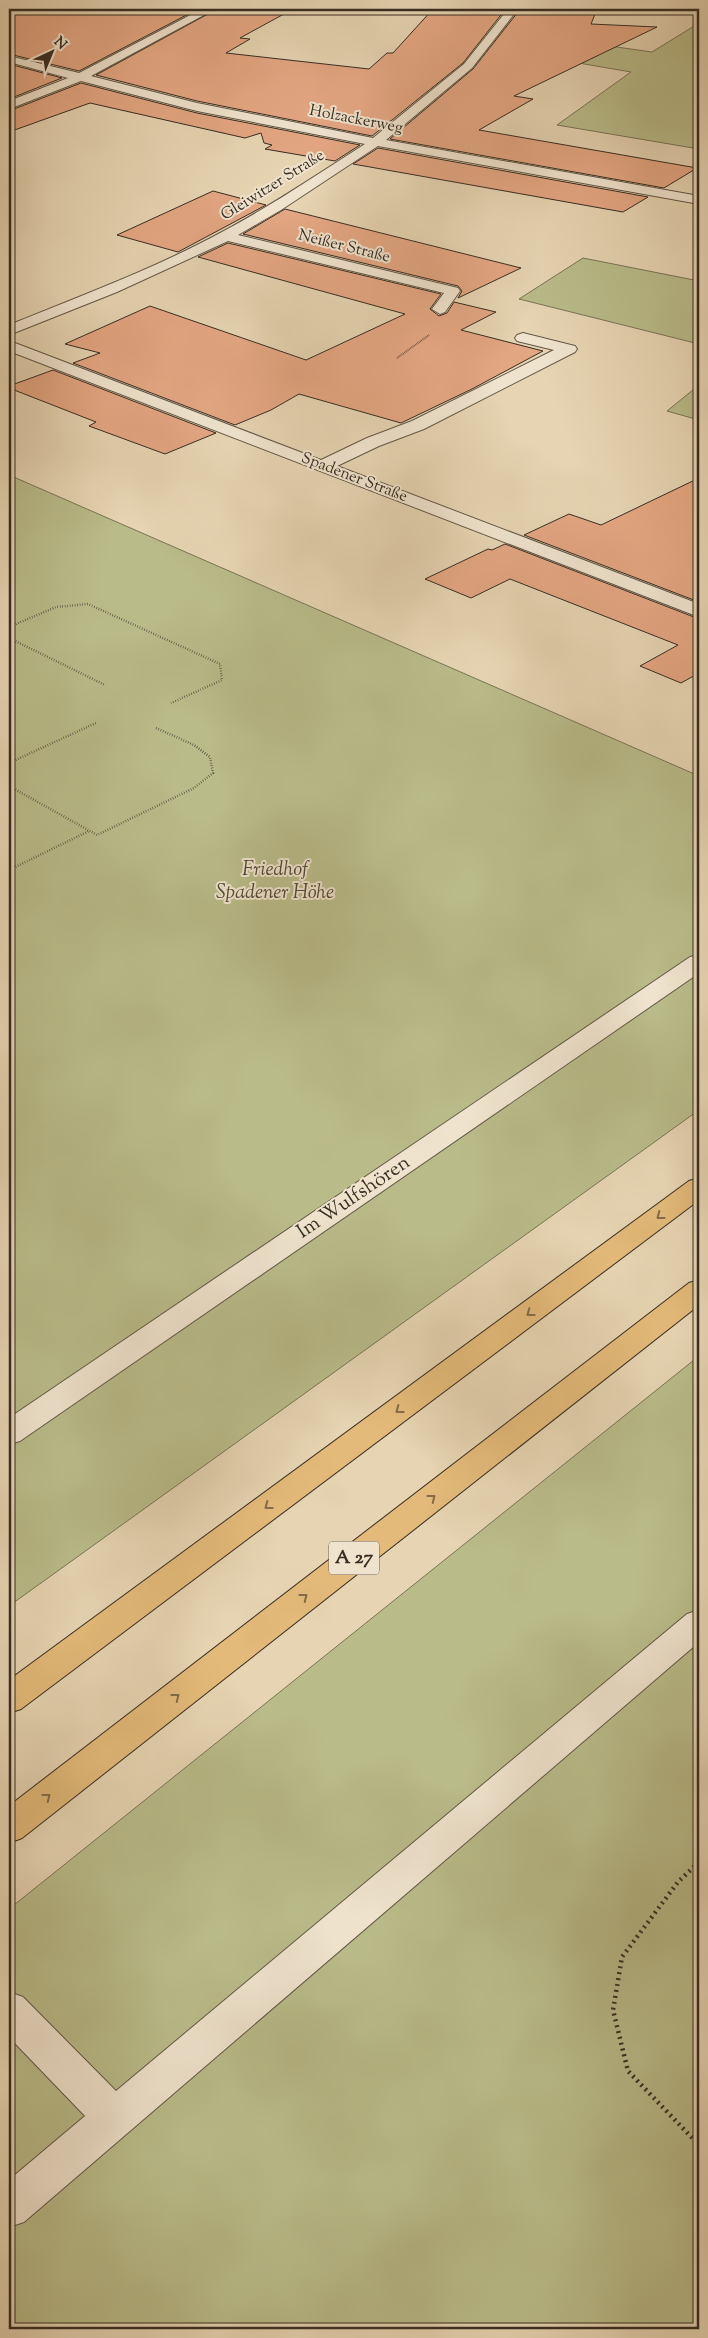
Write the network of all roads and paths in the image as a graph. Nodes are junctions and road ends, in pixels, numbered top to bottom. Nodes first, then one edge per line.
1 (210, 9) edge
2 (513, 9) edge
3 (9, 59) edge
4 (81, 78) junction
5 (9, 105) edge
6 (376, 142) junction
7 (699, 200) edge
8 (226, 236) junction
9 (440, 309) dead end
10 (9, 330) edge
11 (523, 338) dead end
12 (9, 346) edge
13 (322, 466) junction
14 (699, 610) edge
15 (9, 626) edge
16 (9, 638) edge
17 (106, 685) dead end
18 (171, 703) dead end
19 (96, 723) dead end
20 (156, 728) dead end
21 (9, 763) edge
22 (9, 786) edge
23 (89, 831) junction
24 (9, 870) edge
25 (699, 962) edge
26 (699, 1187) edge
27 (699, 1290) edge
28 (9, 1433) edge
29 (699, 1623) edge
30 (9, 1699) edge
31 (9, 1826) edge
32 (699, 1862) edge
33 (9, 2010) edge
34 (114, 2117) junction
35 (699, 2145) edge
36 (9, 2207) edge

1 - 4 street
2 - 6 street, Gleiwitzer Straße
3 - 4 street, Holzackerweg
4 - 5 street
4 - 6 street, Holzackerweg
6 - 7 street, Holzackerweg
6 - 8 street, Gleiwitzer Straße
8 - 9 street, Neißer Straße
8 - 10 street, Gleiwitzer Straße
11 - 13 street
12 - 13 street, Spadener Straße
13 - 14 street, Spadener Straße
15 - 18 path
16 - 17 path
19 - 21 path
20 - 23 path
22 - 23 path
23 - 24 path
25 - 28 street, Im Wulfshören
26 -> 30 highway
31 -> 27 highway, A 27
29 - 34 street
32 - 35 path
33 - 34 street
34 - 36 street

